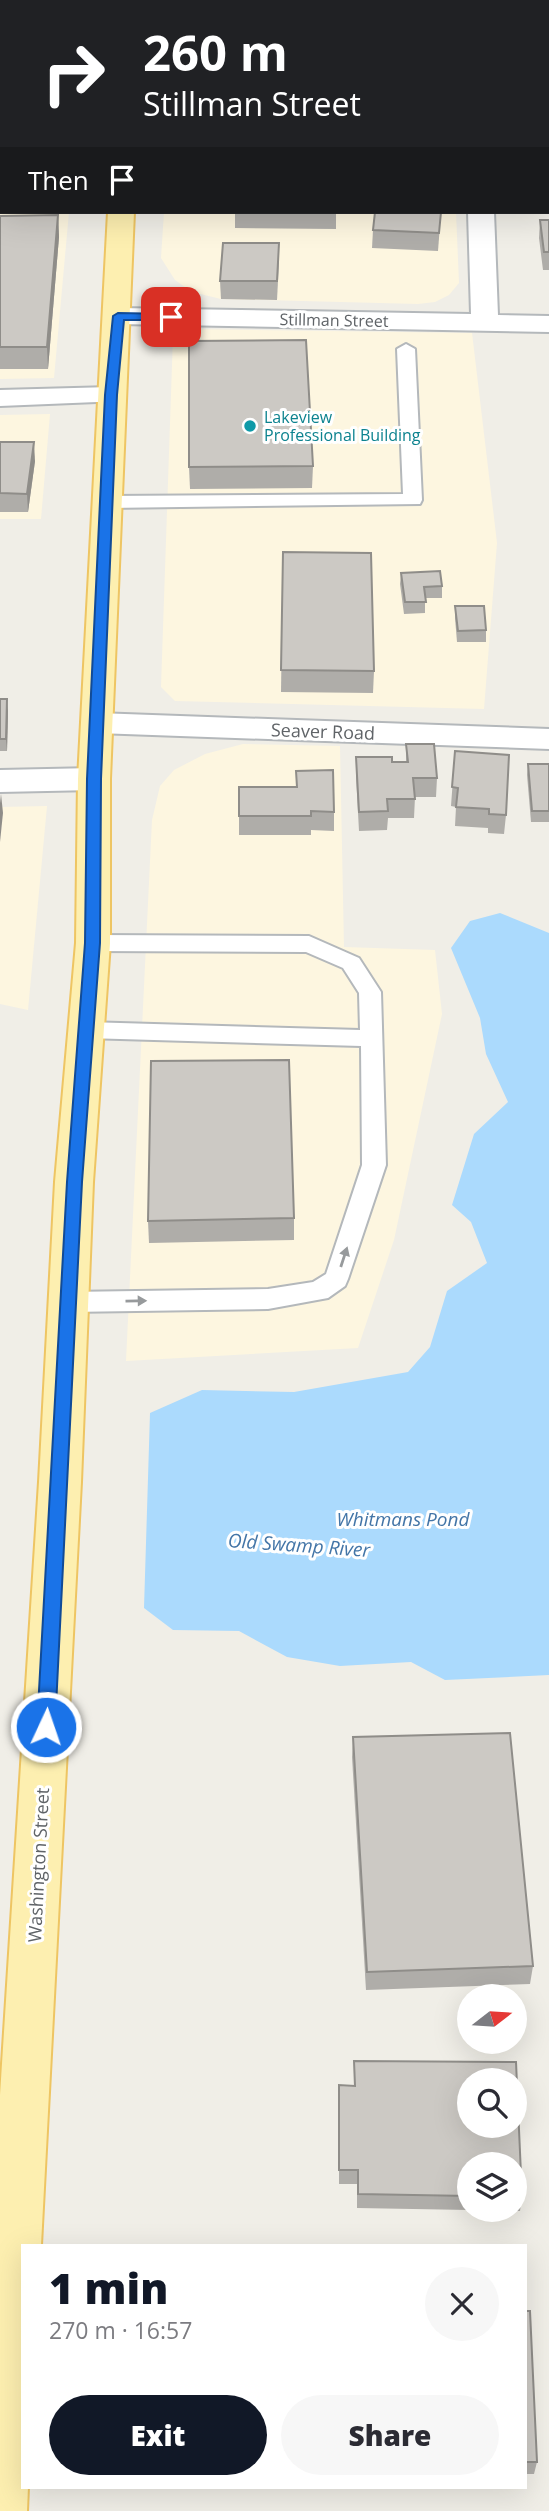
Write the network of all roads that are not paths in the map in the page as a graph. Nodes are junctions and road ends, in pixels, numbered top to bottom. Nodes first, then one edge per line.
1 (121, 214) edge
2 (481, 214) edge
3 (118, 316) junction
4 (485, 322) junction
5 (549, 324) edge
6 (406, 349) dead end
7 (111, 395) junction
8 (0, 398) edge
9 (107, 502) junction
10 (97, 723) junction
11 (549, 739) edge
12 (94, 779) junction
13 (0, 781) edge
14 (93, 943) junction
15 (86, 1030) junction
16 (372, 1038) junction
17 (68, 1302) junction
18 (0, 2511) edge

1 - 3 main road, Washington Street
2 - 4 street
3 - 4 street, Stillman Street
3 - 7 main road, Washington Street
4 - 5 street, Stillman Street
6 - 9 lane
7 - 8 street
7 - 9 main road, Washington Street
9 - 10 main road, Washington Street
10 - 11 street, Seaver Road
10 - 12 main road, Washington Street
12 - 13 street
12 - 14 main road, Washington Street
14 - 15 main road, Washington Street
14 - 16 lane
15 - 16 lane
15 - 17 main road, Washington Street
17 -> 16 lane
17 - 18 main road, Washington Street

